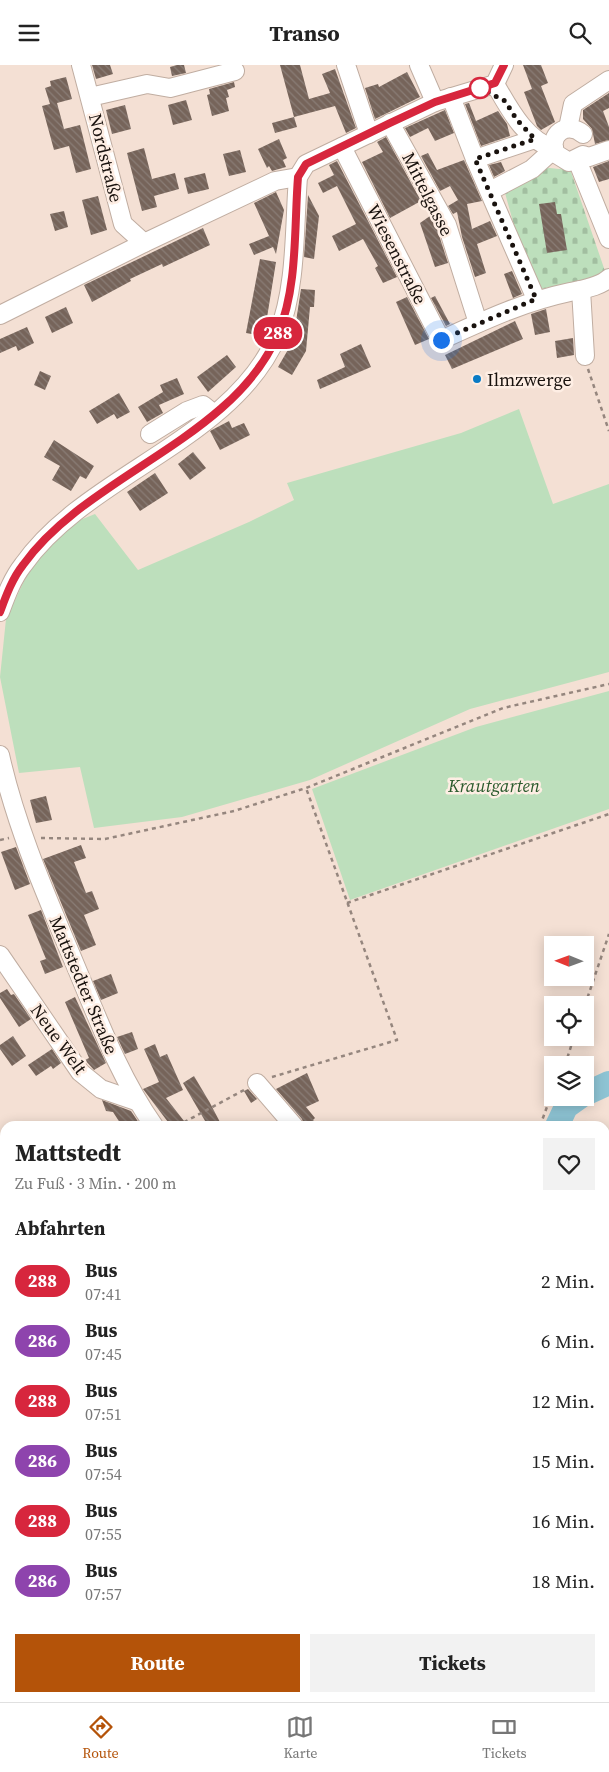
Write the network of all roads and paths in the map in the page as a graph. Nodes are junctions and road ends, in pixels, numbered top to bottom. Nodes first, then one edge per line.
1 (81, 65) edge
2 (346, 65) edge
3 (419, 65) edge
4 (504, 65) edge
5 (235, 71) dead end
6 (609, 80) edge
7 (495, 83) junction
8 (90, 97) junction
9 (443, 100) junction
10 (390, 123) junction
11 (368, 134) junction
12 (535, 139) junction
13 (342, 147) junction
14 (554, 149) junction
15 (609, 150) edge
16 (580, 158) junction
17 (475, 159) junction
18 (298, 177) junction
19 (490, 191) junction
20 (609, 239) edge
21 (144, 243) junction
22 (606, 280) edge
23 (581, 290) junction
24 (536, 299) junction
25 (0, 315) edge
26 (478, 323) junction
27 (585, 356) joint
28 (213, 413) junction
29 (609, 431) edge
30 (150, 434) dead end
31 (0, 612) edge
32 (609, 684) edge
33 (0, 755) edge
34 (306, 788) junction
35 (609, 814) edge
36 (24, 838) junction
37 (347, 903) junction
38 (609, 934) edge
39 (0, 955) edge
40 (588, 996) edge
41 (257, 1083) junction
42 (136, 1101) junction
43 (547, 1106) edge
44 (150, 1121) edge
45 (186, 1121) edge
46 (290, 1121) edge
47 (542, 1121) edge

1 - 8 street, Nordstraße
2 - 11 street
3 - 9 street
4 - 7 street
5 - 8 street
6 - 14 street
7 - 9 street
7 - 12 street
8 - 21 street, Nordstraße
9 - 10 street
9 - 17 street
10 - 11 street
10 - 26 street, Mittelgasse
11 - 13 street
12 - 14 street
12 - 17 street
13 - 18 street
13 - 26 street, Wiesenstraße
14 - 16 street
14 - 19 street
15 - 16 street
16 - 20 street
17 - 19 street
18 - 21 street
18 - 28 street
19 - 24 street
21 - 25 street
22 - 23 street, Wiesenstraße
23 - 24 street, Wiesenstraße
23 - 27 street
24 - 26 street, Wiesenstraße
27 - 29 path
28 - 30 street
28 - 31 street
32 - 34 path
33 - 36 street, Mattstedter Straße
34 - 36 path
34 - 37 path
35 - 37 path
36 - 42 street, Mattstedter Straße
37 - 41 path
38 - 40 path
39 - 42 street, Neue Welt
41 - 45 path
41 - 46 street
42 - 44 street, Mattstedter Straße
43 - 47 path

